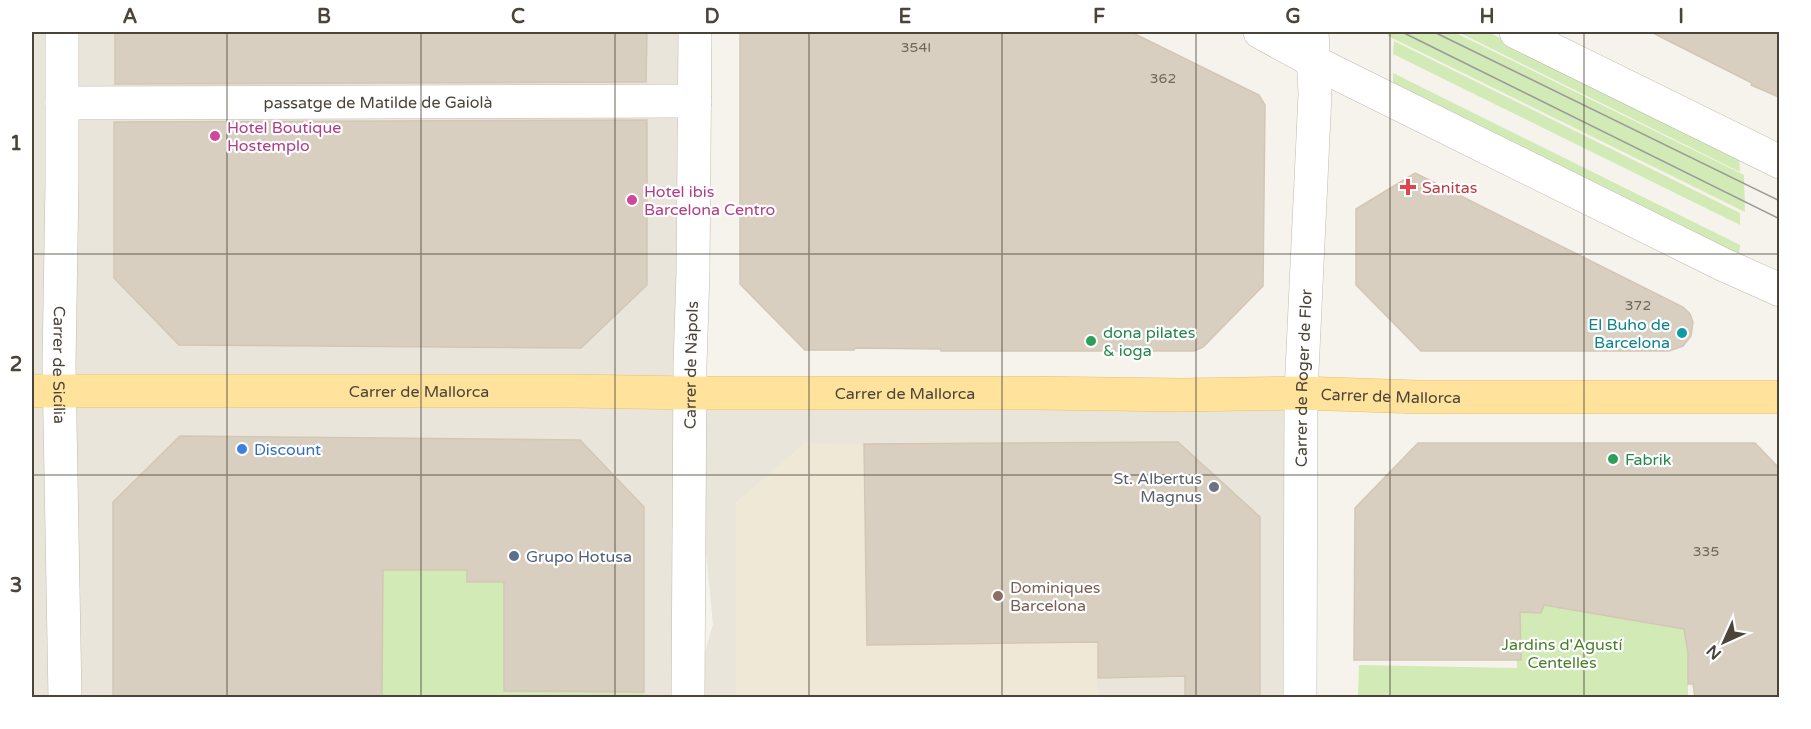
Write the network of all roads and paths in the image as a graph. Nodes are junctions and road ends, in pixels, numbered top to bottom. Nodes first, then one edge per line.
1 (62, 32) edge
2 (695, 32) edge
3 (1260, 32) edge
4 (1516, 32) edge
5 (1313, 46) edge
6 (694, 101) junction
7 (62, 103) junction
8 (1779, 162) edge
9 (1779, 290) edge
10 (46, 392) edge
11 (690, 393) junction
12 (1301, 393) junction
13 (1779, 398) edge
14 (65, 698) edge
15 (688, 698) edge
16 (1300, 698) edge

1 - 7 street, Carrer de Sicília
2 - 6 street, Carrer de Nàpols
3 - 5 street
4 - 8 street
5 - 9 street
5 - 12 street, Carrer de Roger de Flor
6 - 7 street, passatge de Matilde de Gaiolà
6 - 11 street, Carrer de Nàpols
7 - 10 street, Carrer de Sicília
10 - 11 main road, Carrer de Mallorca
10 - 14 street, Carrer de Sicília
11 - 12 main road, Carrer de Mallorca
11 - 15 street, Carrer de Nàpols
12 - 13 main road, Carrer de Mallorca
12 - 16 street, Carrer de Roger de Flor

